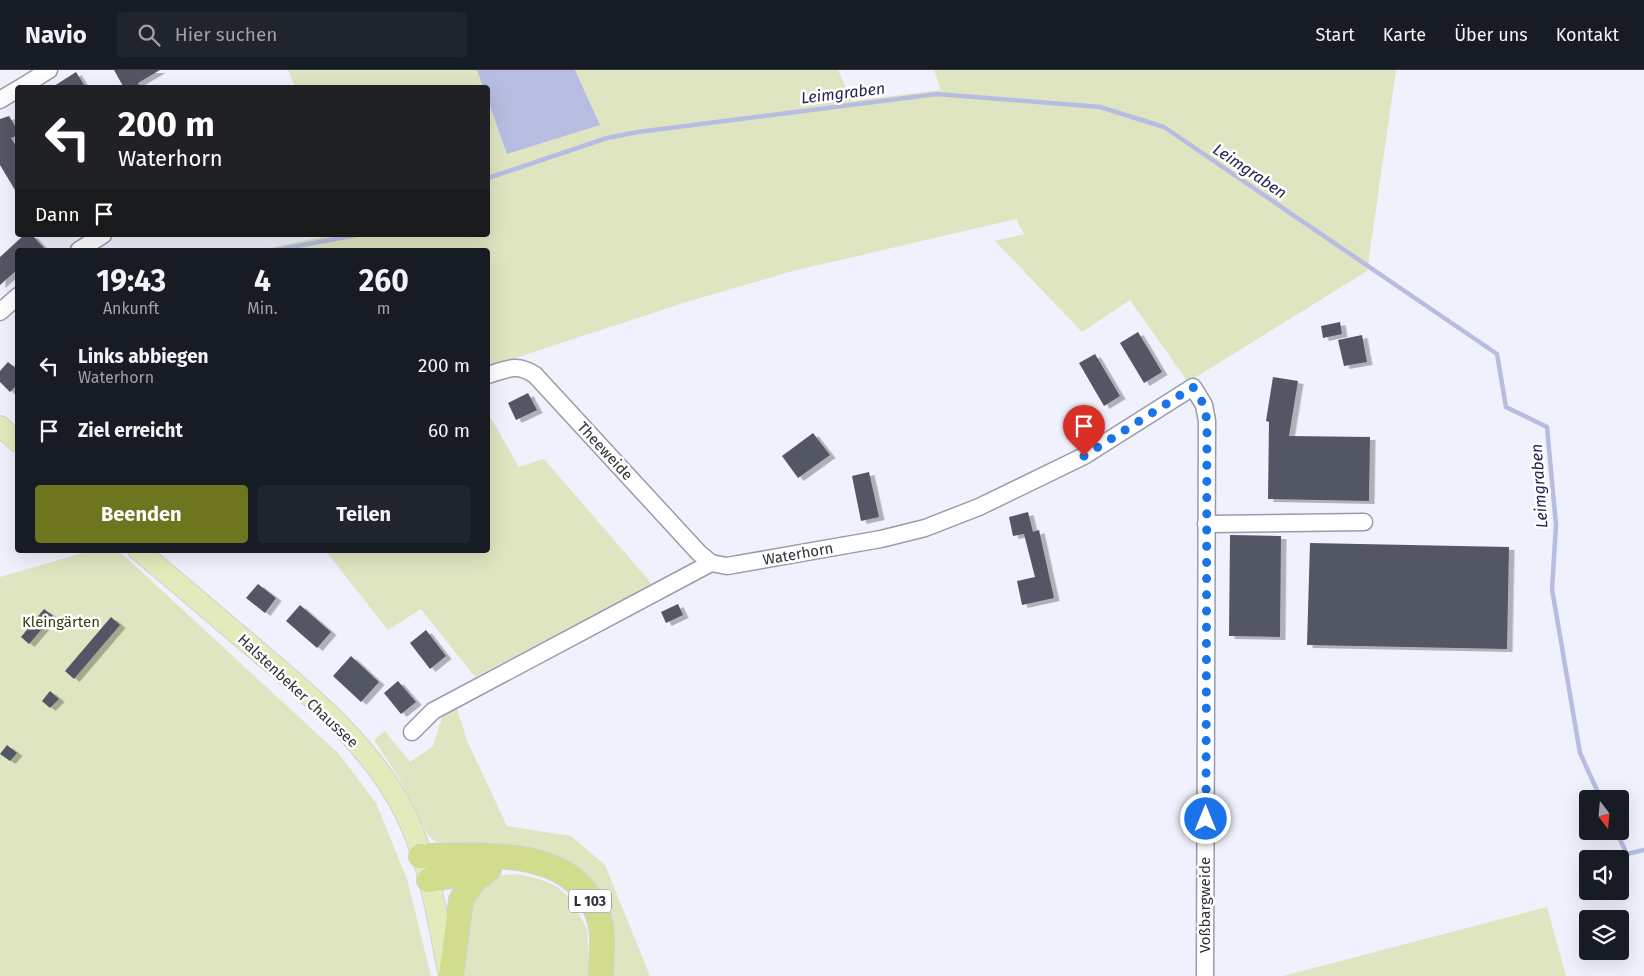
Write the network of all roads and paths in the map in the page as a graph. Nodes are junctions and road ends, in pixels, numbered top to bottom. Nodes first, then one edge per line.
1 (50, 70) edge
2 (28, 83) edge
3 (15, 91) edge
4 (0, 100) edge
5 (100, 237) edge
6 (82, 248) edge
7 (15, 299) edge
8 (0, 312) edge
9 (490, 375) edge
10 (1193, 387) joint
11 (0, 426) edge
12 (15, 439) edge
13 (1364, 522) dead end
14 (1206, 524) junction
15 (142, 553) edge
16 (711, 562) junction
17 (412, 732) dead end
18 (421, 856) junction
19 (528, 860) junction
20 (489, 869) junction
21 (429, 880) junction
22 (450, 976) edge
23 (601, 976) edge
24 (1205, 976) edge

1 - 2 street
3 - 4 street
5 - 6 street
7 - 8 street
9 - 16 street, Theeweide
10 - 14 street, Voßbargweide
10 - 16 street, Waterhorn
11 - 12 main road
13 - 14 street
14 - 24 street, Voßbargweide
15 - 18 main road, Halstenbeker Chaussee
16 - 17 street
18 - 19 highway, L 103
18 - 21 main road, Halstenbeker Chaussee
19 - 20 highway, L 103
19 - 23 highway, L 103
20 - 21 highway, L 103
20 - 22 highway, L 103
21 - 22 main road, Halstenbeker Chaussee

